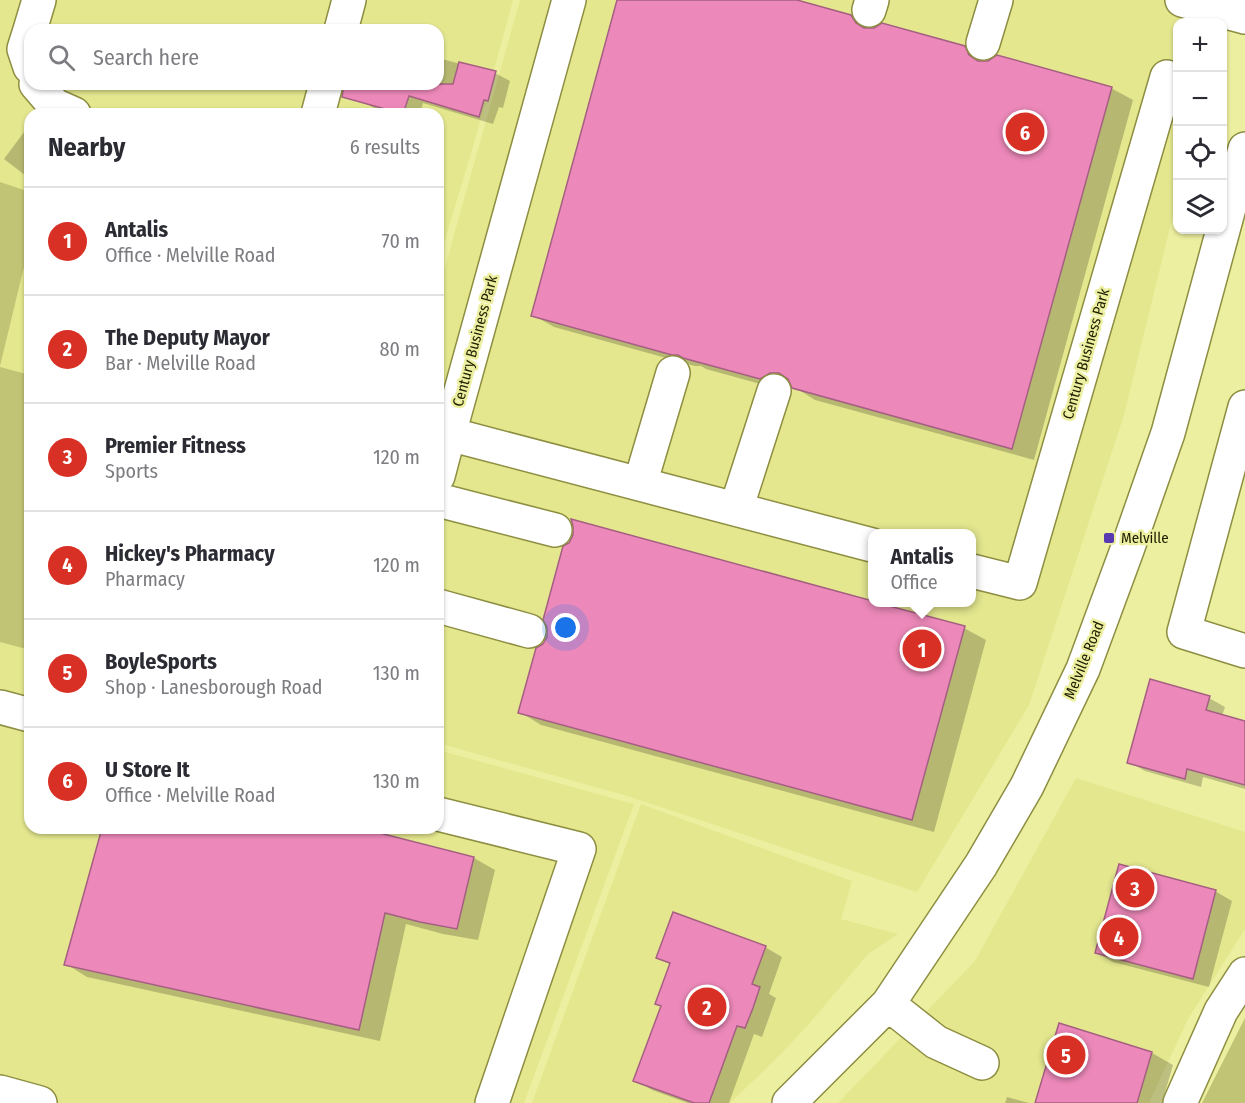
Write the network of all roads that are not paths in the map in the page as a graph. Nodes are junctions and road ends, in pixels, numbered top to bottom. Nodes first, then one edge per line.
1 (39, 0) edge
2 (349, 0) edge
3 (569, 0) edge
4 (996, 0) edge
5 (1182, 0) edge
6 (1245, 17) edge
7 (32, 24) edge
8 (343, 24) edge
9 (983, 43) dead end
10 (1167, 77) dead end
11 (41, 90) edge
12 (324, 90) edge
13 (61, 108) edge
14 (320, 108) edge
15 (1245, 149) edge
16 (673, 373) dead end
17 (774, 391) dead end
18 (1245, 407) edge
19 (449, 434) junction
20 (444, 453) edge
21 (639, 484) junction
22 (444, 502) edge
23 (736, 509) junction
24 (555, 530) dead end
25 (868, 544) edge
26 (976, 572) edge
27 (444, 608) edge
28 (529, 631) dead end
29 (1245, 651) edge
30 (0, 707) edge
31 (24, 713) edge
32 (444, 815) edge
33 (1245, 974) edge
34 (888, 1004) junction
35 (982, 1063) dead end
36 (0, 1092) edge
37 (40, 1103) edge
38 (492, 1103) edge
39 (789, 1103) edge
40 (1180, 1103) edge

1 - 7 street
2 - 8 street
3 - 19 street, Century Business Park
4 - 9 street
5 - 6 street
10 - 26 street, Century Business Park
11 - 13 street
12 - 14 street
15 - 34 street, Melville Road
16 - 21 street
17 - 23 street
18 - 29 street
19 - 20 street, Century Business Park
19 - 21 street
21 - 23 street
22 - 24 street
23 - 25 street
27 - 28 street
30 - 31 street
32 - 38 street
33 - 40 street
34 - 35 street
34 - 39 street, Melville Road
36 - 37 street

